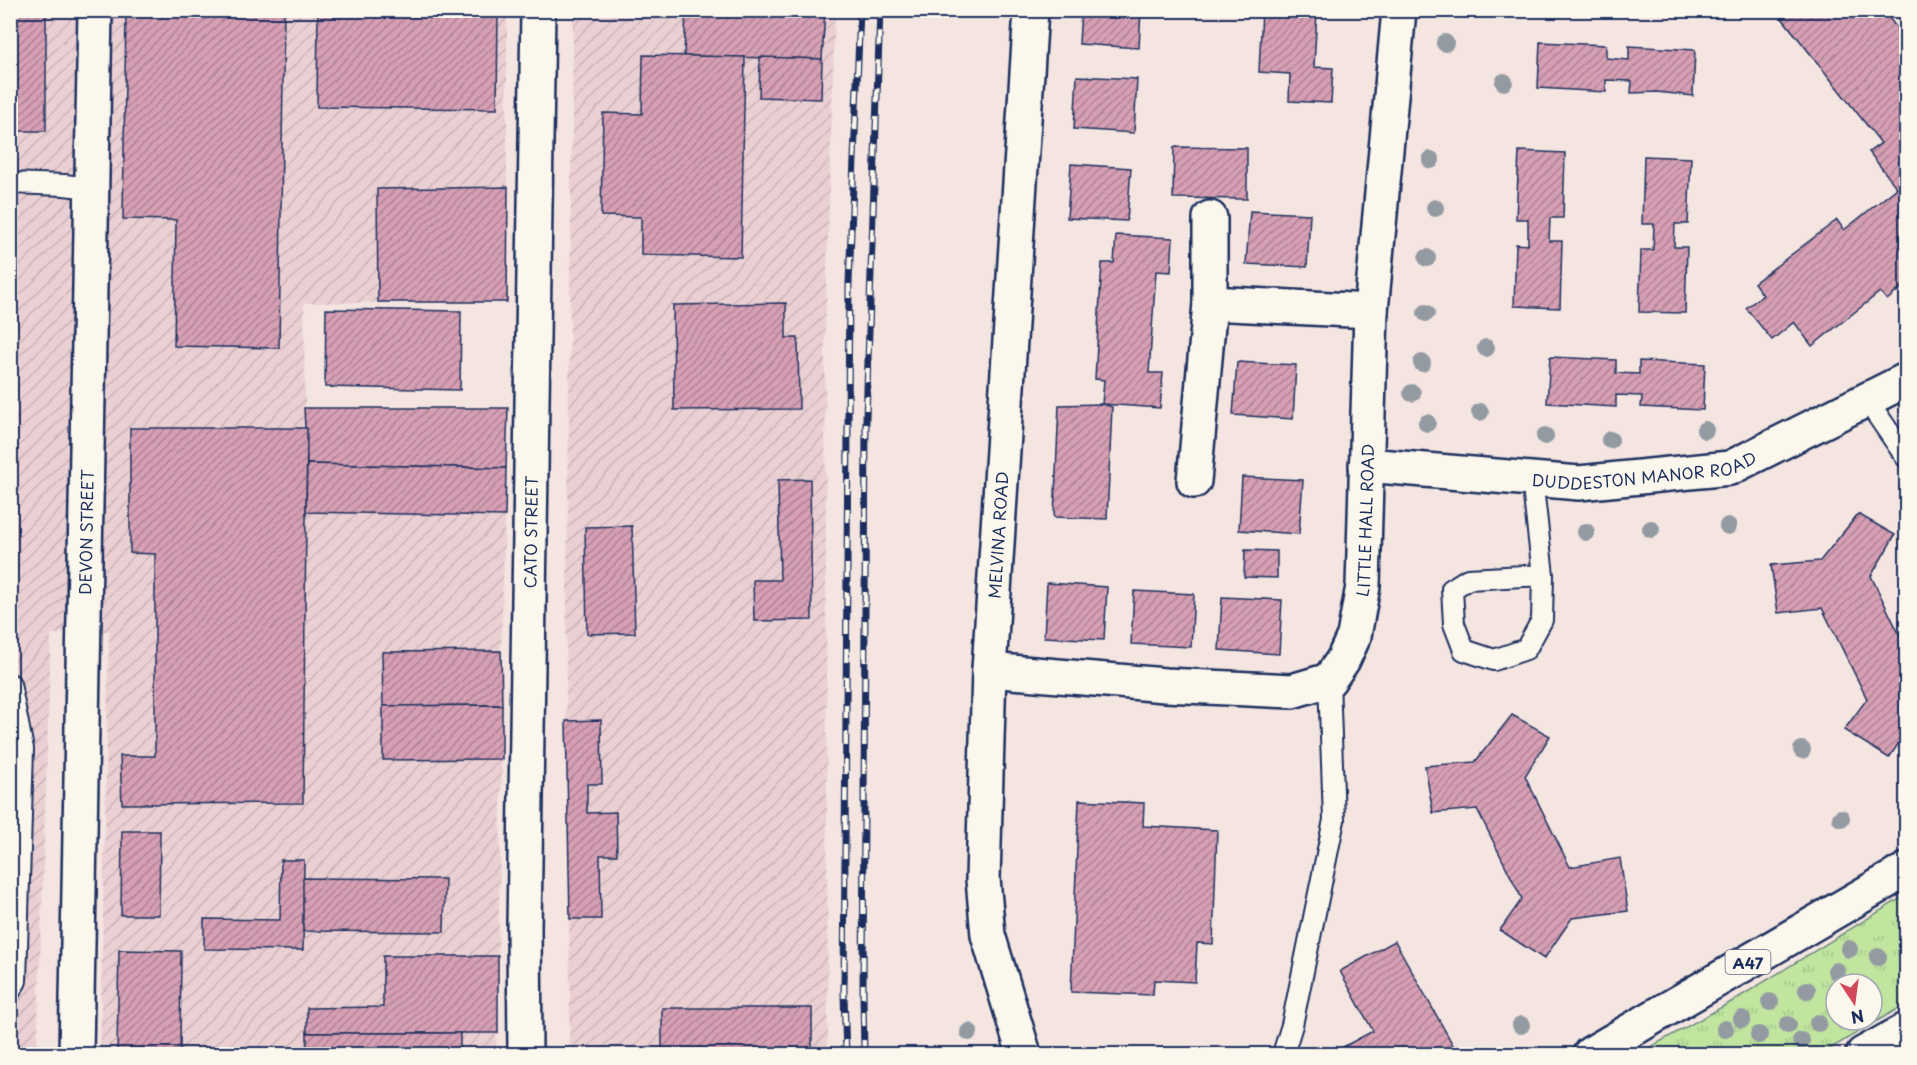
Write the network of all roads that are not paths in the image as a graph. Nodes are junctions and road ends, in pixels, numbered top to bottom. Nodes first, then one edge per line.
1 (95, 10) edge
2 (538, 10) edge
3 (1031, 10) edge
4 (1399, 10) edge
5 (10, 183) edge
6 (92, 188) junction
7 (1210, 218) dead end
8 (1210, 303) junction
9 (1371, 311) junction
10 (1906, 380) edge
11 (1867, 400) junction
12 (1906, 457) edge
13 (1365, 465) junction
14 (1532, 479) junction
15 (1194, 481) dead end
16 (1543, 575) junction
17 (989, 670) junction
18 (1329, 680) junction
19 (10, 684) edge
20 (1906, 870) edge
21 (10, 991) edge
22 (1906, 1030) edge
23 (76, 1054) edge
24 (525, 1054) edge
25 (1024, 1054) edge
26 (1283, 1054) edge
27 (1590, 1054) edge
28 (1863, 1054) edge

1 - 6 street, DEVON STREET
2 - 24 street, CATO STREET
3 - 17 street, MELVINA ROAD
4 - 9 street, LITTLE HALL ROAD
5 - 6 lane
6 - 23 street, DEVON STREET
7 - 8 street
8 - 9 street
8 - 15 street
9 - 13 street, LITTLE HALL ROAD
10 - 11 street, DUDDESTON MANOR ROAD
11 - 12 lane
11 - 14 street, DUDDESTON MANOR ROAD
13 - 14 street, DUDDESTON MANOR ROAD
13 - 18 street, LITTLE HALL ROAD
14 - 16 lane
16 - 16 lane
17 - 18 street
17 - 25 street, MELVINA ROAD
18 - 26 lane
19 - 21 lane
20 - 27 street, A47
22 - 28 street

